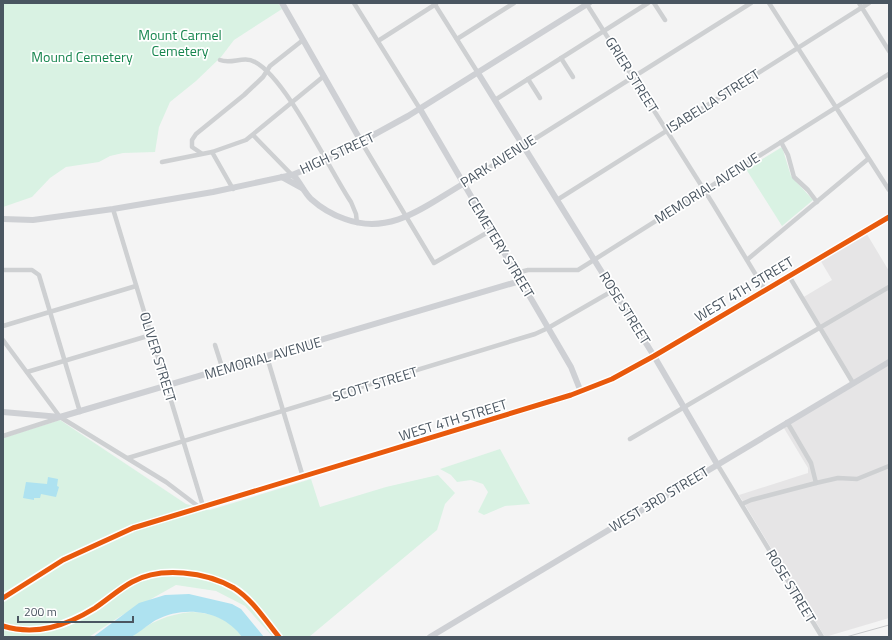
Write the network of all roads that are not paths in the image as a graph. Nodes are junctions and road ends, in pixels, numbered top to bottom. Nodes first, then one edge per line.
1 (282, 3) edge
2 (354, 3) edge
3 (514, 3) edge
4 (588, 3) edge
5 (648, 3) edge
6 (654, 3) edge
7 (751, 3) edge
8 (769, 3) edge
9 (869, 3) edge
10 (436, 4) edge
11 (860, 5) edge
12 (665, 18) dead end
13 (604, 31) junction
14 (457, 39) junction
15 (303, 40) junction
16 (378, 41) junction
17 (798, 48) junction
18 (889, 51) edge
19 (561, 58) junction
20 (220, 60) dead end
21 (267, 70) junction
22 (478, 73) junction
23 (889, 74) edge
24 (324, 76) junction
25 (573, 77) dead end
26 (632, 77) junction
27 (528, 79) junction
28 (540, 98) dead end
29 (495, 100) junction
30 (291, 103) junction
31 (835, 107) junction
32 (420, 109) junction
33 (666, 131) junction
34 (253, 135) junction
35 (362, 142) junction
36 (781, 142) junction
37 (523, 146) junction
38 (212, 152) junction
39 (202, 154) junction
40 (868, 159) junction
41 (162, 162) dead end
42 (326, 162) junction
43 (292, 174) junction
44 (282, 177) junction
45 (463, 184) junction
46 (302, 188) junction
47 (233, 189) junction
48 (704, 190) junction
49 (889, 190) edge
50 (557, 200) junction
51 (817, 202) junction
52 (113, 209) junction
53 (406, 217) junction
54 (889, 217) edge
55 (3, 220) edge
56 (357, 223) junction
57 (490, 230) junction
58 (594, 259) junction
59 (748, 259) junction
60 (3, 270) edge
61 (516, 273) junction
62 (789, 276) junction
63 (520, 281) junction
64 (136, 286) junction
65 (889, 287) edge
66 (614, 290) junction
67 (765, 290) junction
68 (50, 312) junction
69 (3, 326) edge
70 (548, 328) junction
71 (820, 328) junction
72 (151, 335) junction
73 (3, 340) edge
74 (215, 345) dead end
75 (654, 356) junction
76 (267, 357) junction
77 (64, 361) junction
78 (889, 362) edge
79 (223, 370) junction
80 (27, 372) junction
81 (853, 383) junction
82 (167, 386) junction
83 (581, 392) junction
84 (684, 408) junction
85 (283, 411) junction
86 (3, 412) edge
87 (80, 412) junction
88 (60, 417) junction
89 (787, 422) junction
90 (3, 436) edge
91 (630, 439) dead end
92 (183, 441) junction
93 (128, 458) junction
94 (717, 464) junction
95 (889, 466) edge
96 (303, 477) junction
97 (816, 483) junction
98 (742, 504) junction
99 (201, 506) junction
100 (3, 598) edge
101 (430, 637) edge
102 (822, 637) edge

1 - 15 street
2 - 16 street, CEMETERY STREET
3 - 14 street
4 - 13 street, GRIER STREET
4 - 22 street, HIGH STREET
5 - 13 street
6 - 12 street
7 - 26 street, PARK AVENUE
8 - 17 street
9 - 11 street, ISABELLA STREET
10 - 14 street, ROSE STREET
10 - 16 street
11 - 17 street, ISABELLA STREET
11 - 18 street
13 - 19 street
13 - 26 street, GRIER STREET
14 - 22 street, ROSE STREET
15 - 21 street
15 - 24 street
16 - 32 street, CEMETERY STREET
17 - 31 street
17 - 33 street, ISABELLA STREET
19 - 25 street
19 - 27 street
20 - 21 street
21 - 30 street
21 - 39 street
22 - 29 street, ROSE STREET
22 - 32 street, HIGH STREET
23 - 31 street, MEMORIAL AVENUE
24 - 30 street
24 - 35 street
26 - 33 street, GRIER STREET
26 - 37 street, PARK AVENUE
27 - 28 street
27 - 29 street
29 - 37 street, ROSE STREET
30 - 34 street
30 - 42 street
31 - 36 street, MEMORIAL AVENUE
31 - 40 street
32 - 35 street, HIGH STREET
32 - 45 street, CEMETERY STREET
33 - 48 street, GRIER STREET
33 - 50 street, ISABELLA STREET
34 - 38 street
34 - 43 street, PARK AVENUE
35 - 42 street, HIGH STREET
35 - 53 street
36 - 48 street, MEMORIAL AVENUE
36 - 51 street
37 - 45 street, PARK AVENUE
37 - 50 street, ROSE STREET
38 - 39 street
38 - 47 street
39 - 41 street
40 - 49 street
40 - 51 street
42 - 43 street, HIGH STREET
42 - 56 street
43 - 44 street, HIGH STREET
43 - 46 street, PARK AVENUE
44 - 46 street
44 - 47 street, HIGH STREET
45 - 53 street, PARK AVENUE
45 - 57 street, CEMETERY STREET
46 - 56 street, PARK AVENUE
47 - 52 street, HIGH STREET
48 - 58 street, MEMORIAL AVENUE
48 - 59 street, GRIER STREET
50 - 58 street, ROSE STREET
51 - 59 street
52 - 55 street, HIGH STREET
52 - 64 street, OLIVER STREET
53 - 56 street, PARK AVENUE
53 - 57 street
54 - 62 main road, WEST 4TH STREET
57 - 61 street, CEMETERY STREET
58 - 61 street, MEMORIAL AVENUE
58 - 66 street, ROSE STREET
59 - 67 street, GRIER STREET
60 - 68 street
61 - 63 street, CEMETERY STREET
62 - 67 main road, WEST 4TH STREET
62 - 71 street
63 - 70 street, CEMETERY STREET
63 - 76 street, MEMORIAL AVENUE
64 - 68 street
64 - 72 street, OLIVER STREET
65 - 71 street
66 - 70 street, SCOTT STREET
66 - 75 street, ROSE STREET
67 - 75 main road, WEST 4TH STREET
68 - 69 street
68 - 77 street
70 - 83 street, CEMETERY STREET
70 - 85 street, SCOTT STREET
71 - 81 street
71 - 84 street
72 - 77 street
72 - 82 street, OLIVER STREET
73 - 80 street
74 - 79 street
75 - 83 main road, WEST 4TH STREET
75 - 84 street, ROSE STREET
76 - 79 street, MEMORIAL AVENUE
76 - 85 street
77 - 80 street
77 - 87 street
78 - 81 street, WEST 3RD STREET
79 - 82 street, MEMORIAL AVENUE
80 - 88 street
81 - 89 street, WEST 3RD STREET
82 - 87 street, MEMORIAL AVENUE
82 - 92 street, OLIVER STREET
83 - 96 main road, WEST 4TH STREET
84 - 91 street
84 - 94 street, ROSE STREET
85 - 92 street, SCOTT STREET
85 - 96 street
86 - 88 street, MEMORIAL AVENUE
87 - 88 street, MEMORIAL AVENUE
88 - 90 street
88 - 93 street
89 - 94 street, WEST 3RD STREET
89 - 97 street
92 - 93 street, SCOTT STREET
92 - 99 street, OLIVER STREET
93 - 99 street
94 - 98 street, ROSE STREET
94 - 101 street, WEST 3RD STREET
95 - 97 street
96 - 99 main road, WEST 4TH STREET
97 - 98 street
98 - 102 street, ROSE STREET
99 - 100 main road, WEST 4TH STREET

